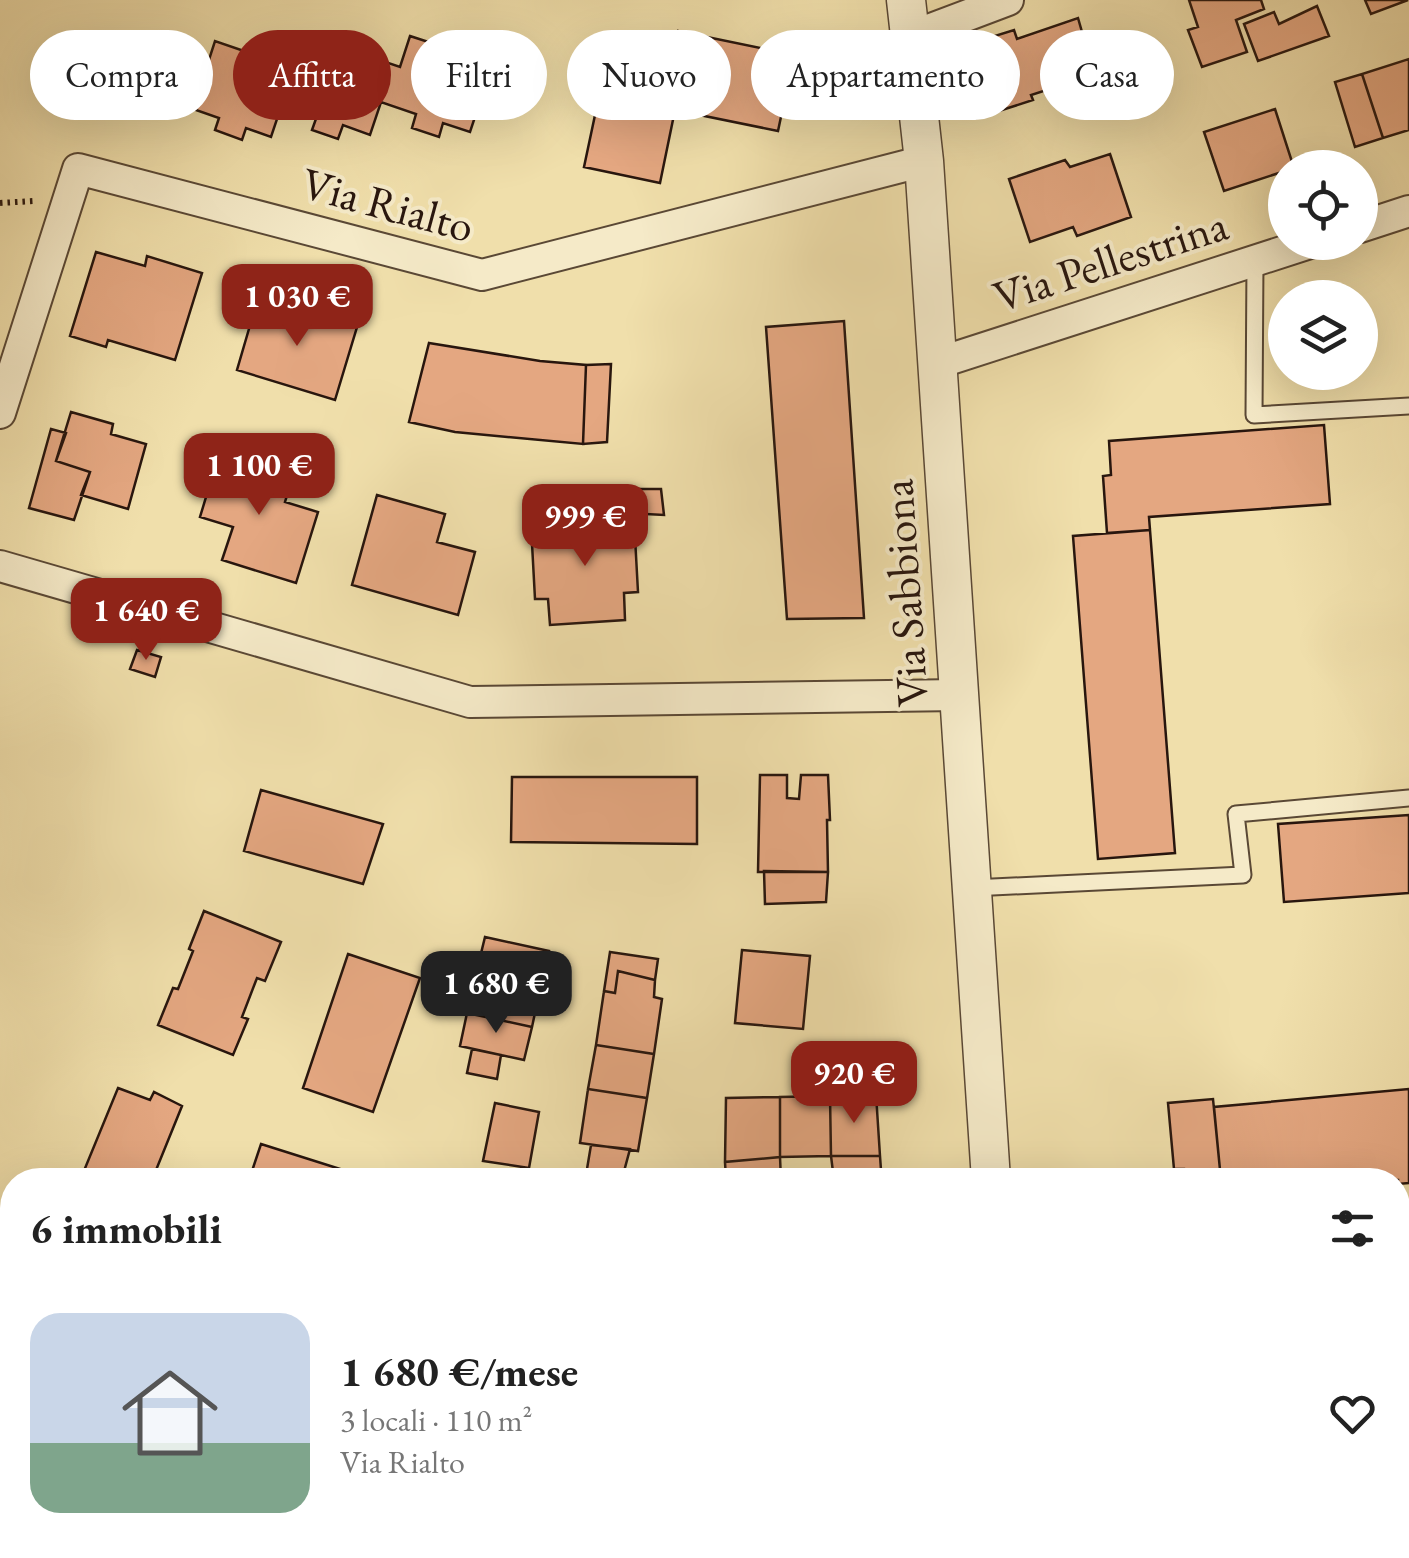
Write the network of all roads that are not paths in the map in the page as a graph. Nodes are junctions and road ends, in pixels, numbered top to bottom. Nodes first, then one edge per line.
1 (1008, 0) edge
2 (908, 18) edge
3 (924, 161) junction
4 (1409, 211) edge
5 (1378, 221) edge
6 (1268, 257) edge
7 (1255, 261) junction
8 (935, 364) junction
9 (1409, 406) edge
10 (0, 414) edge
11 (0, 566) edge
12 (960, 696) junction
13 (1409, 798) edge
14 (972, 888) junction
15 (990, 1168) edge

1 - 2 street
2 - 3 street, Via Sabbiona
3 - 8 street, Via Sabbiona
3 - 10 street, Via Rialto
4 - 5 street
6 - 7 street, Via Pellestrina
7 - 8 street, Via Pellestrina
7 - 9 lane
8 - 12 street, Via Sabbiona
11 - 12 street
12 - 14 street, Via Sabbiona
13 - 14 lane
14 - 15 street, Via Sabbiona

